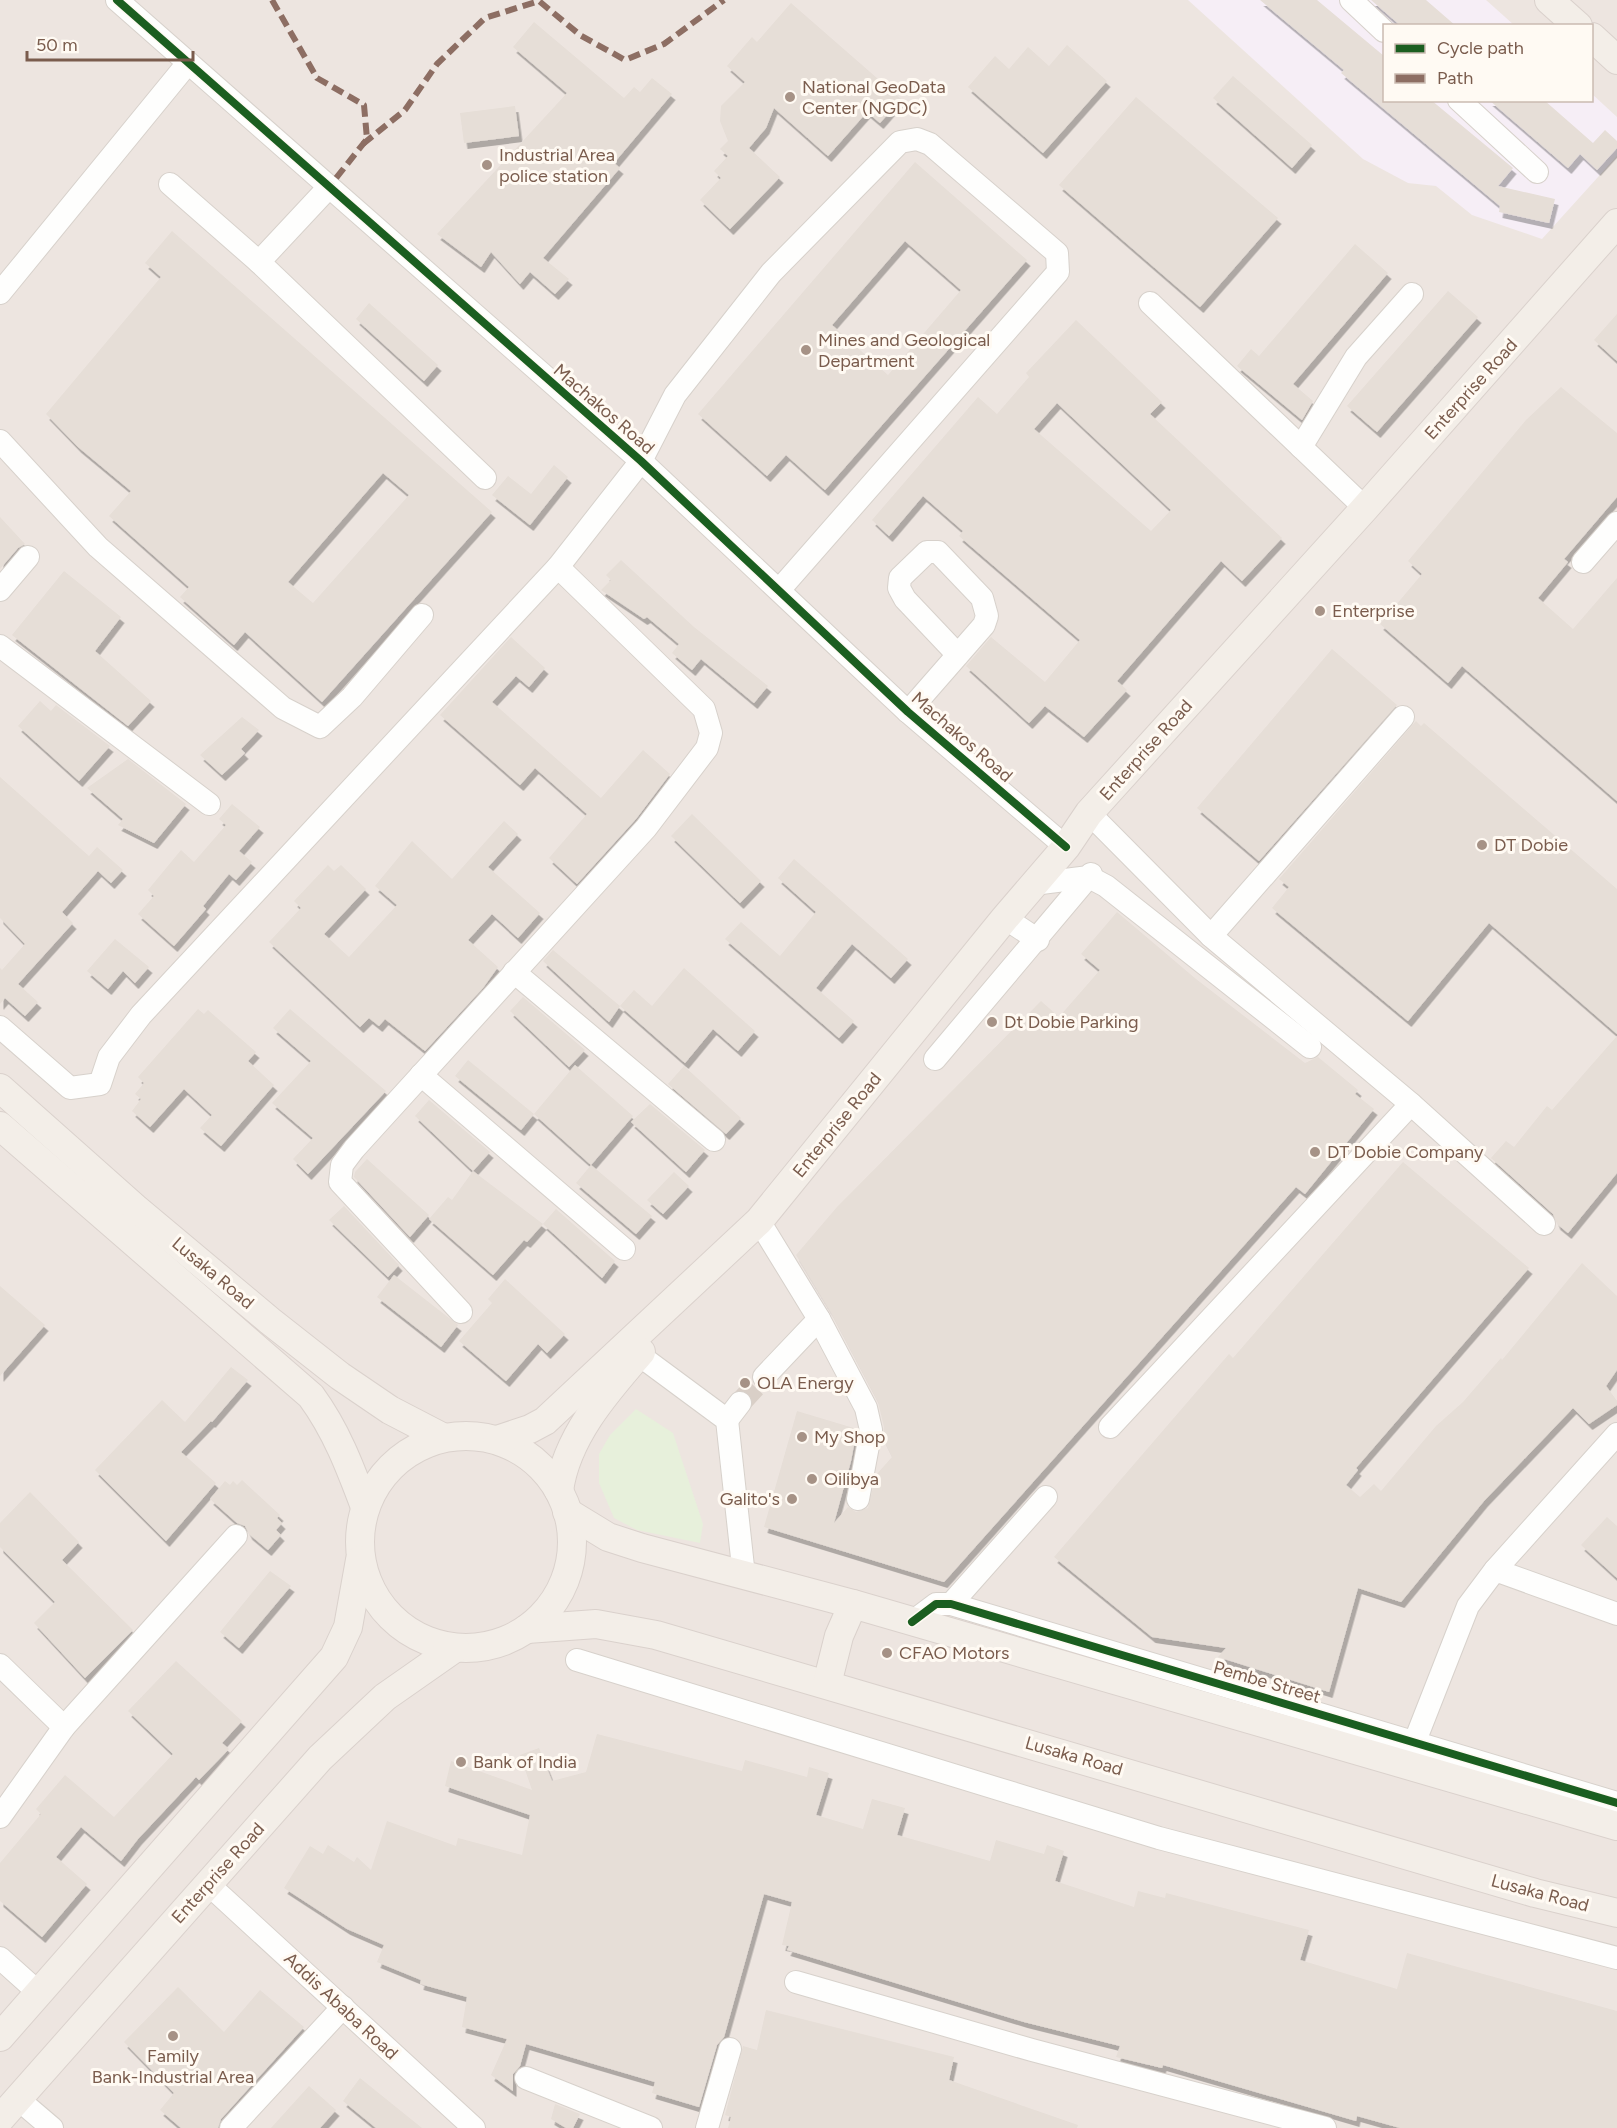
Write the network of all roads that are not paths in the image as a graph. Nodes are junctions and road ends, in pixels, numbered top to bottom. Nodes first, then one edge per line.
1 (117, 0) edge
2 (1351, 0) edge
3 (1549, 0) edge
4 (1576, 24) edge
5 (1383, 30) edge
6 (1593, 38) edge
7 (1617, 60) edge
8 (188, 63) junction
9 (1461, 102) edge
10 (1537, 172) dead end
11 (170, 184) dead end
12 (329, 187) junction
13 (1617, 223) edge
14 (259, 262) junction
15 (0, 293) edge
16 (1412, 294) dead end
17 (1150, 303) dead end
18 (0, 441) edge
19 (1301, 447) junction
20 (641, 461) junction
21 (485, 478) dead end
22 (1365, 508) junction
23 (1617, 523) edge
24 (28, 557) dead end
25 (1583, 562) dead end
26 (558, 567) junction
27 (0, 590) edge
28 (780, 590) junction
29 (422, 615) dead end
30 (0, 646) edge
31 (958, 655) dead end
32 (908, 712) junction
33 (1403, 717) dead end
34 (209, 804) dead end
35 (1089, 813) junction
36 (1066, 847) junction
37 (1090, 876) junction
38 (1033, 884) junction
39 (1005, 918) junction
40 (1211, 936) junction
41 (1038, 940) junction
42 (514, 972) junction
43 (0, 1027) edge
44 (1310, 1047) dead end
45 (935, 1059) dead end
46 (421, 1075) junction
47 (0, 1088) edge
48 (1411, 1104) junction
49 (0, 1126) edge
50 (714, 1140) dead end
51 (759, 1221) junction
52 (1544, 1224) dead end
53 (624, 1249) dead end
54 (461, 1312) dead end
55 (819, 1319) junction
56 (632, 1350) junction
57 (764, 1377) tunnel mouth
58 (1110, 1427) dead end
59 (1617, 1434) edge
60 (442, 1437) junction
61 (497, 1440) junction
62 (1046, 1497) dead end
63 (858, 1499) dead end
64 (563, 1501) junction
65 (365, 1507) junction
66 (236, 1536) dead end
67 (361, 1556) junction
68 (1495, 1570) junction
69 (744, 1576) junction
70 (853, 1604) junction
71 (951, 1604) junction
72 (1617, 1614) edge
73 (912, 1622) junction
74 (527, 1629) junction
75 (455, 1648) junction
76 (577, 1660) dead end
77 (0, 1665) edge
78 (827, 1684) junction
79 (64, 1727) junction
80 (1415, 1741) junction
81 (1460, 1768) junction
82 (1617, 1803) edge
83 (0, 1817) edge
84 (1617, 1826) edge
85 (208, 1884) junction
86 (1617, 1913) edge
87 (0, 1958) edge
88 (1617, 1958) edge
89 (796, 1982) dead end
90 (38, 1992) junction
91 (343, 2007) junction
92 (0, 2037) edge
93 (730, 2049) dead end
94 (526, 2078) dead end
95 (9, 2109) edge
96 (52, 2128) edge
97 (231, 2128) edge
98 (474, 2128) edge
99 (651, 2128) edge
100 (707, 2128) edge
101 (1325, 2128) edge

1 - 8 street, Machakos Road
2 - 5 street
3 - 4 main road
6 - 7 main road
8 - 12 street, Machakos Road
8 - 15 street
9 - 10 street
11 - 14 street
12 - 14 street
12 - 20 street, Machakos Road
13 - 22 main road, Enterprise Road
14 - 21 street
16 - 19 street
17 - 19 street
18 - 29 street
19 - 22 street
20 - 26 street
20 - 28 street, Machakos Road
20 - 28 street
22 - 35 main road, Enterprise Road
23 - 25 street
24 - 27 street
26 - 42 street
26 - 43 street
28 - 32 street, Machakos Road
30 - 34 street
31 - 32 street
32 - 36 street, Machakos Road
33 - 40 street
35 - 36 main road, Enterprise Road
35 - 40 street
36 - 38 main road, Enterprise Road
37 - 38 street
37 - 41 street
37 - 44 street
38 - 39 main road, Enterprise Road
39 - 41 street
39 - 51 main road, Enterprise Road
40 - 48 street
41 - 45 street
42 - 46 street
42 - 50 street
46 - 53 street
46 - 54 street
47 - 60 main road, Lusaka Road
48 - 52 street
48 - 58 street
49 - 65 main road, Lusaka Road
51 - 55 street
51 - 56 main road, Enterprise Road
55 - 57 street
55 - 63 street
56 - 61 main road, Enterprise Road
56 - 64 main road, Enterprise Road
56 - 69 street
59 - 68 street
60 - 61 main road
60 - 65 main road
61 - 64 main road
62 - 71 street
64 - 69 main road
64 - 74 main road
65 - 67 main road
66 - 79 street
67 - 75 main road
67 - 90 main road
68 - 72 street
68 - 80 street
69 - 70 main road
70 - 73 main road
70 - 78 main road
71 - 73 street
71 - 80 street, Pembe Street
73 - 81 main road
74 - 75 main road
74 - 78 main road, Lusaka Road
75 - 85 main road, Enterprise Road
76 - 88 street
77 - 79 street
78 - 86 main road, Lusaka Road
79 - 83 street
80 - 81 street, Pembe Street
81 - 82 street, Pembe Street
81 - 84 main road
85 - 91 street, Addis Ababa Road
85 - 95 main road, Enterprise Road
87 - 90 street
89 - 101 street
90 - 92 main road
91 - 97 street
91 - 98 street, Addis Ababa Road
93 - 100 street
94 - 99 street
95 - 96 street

